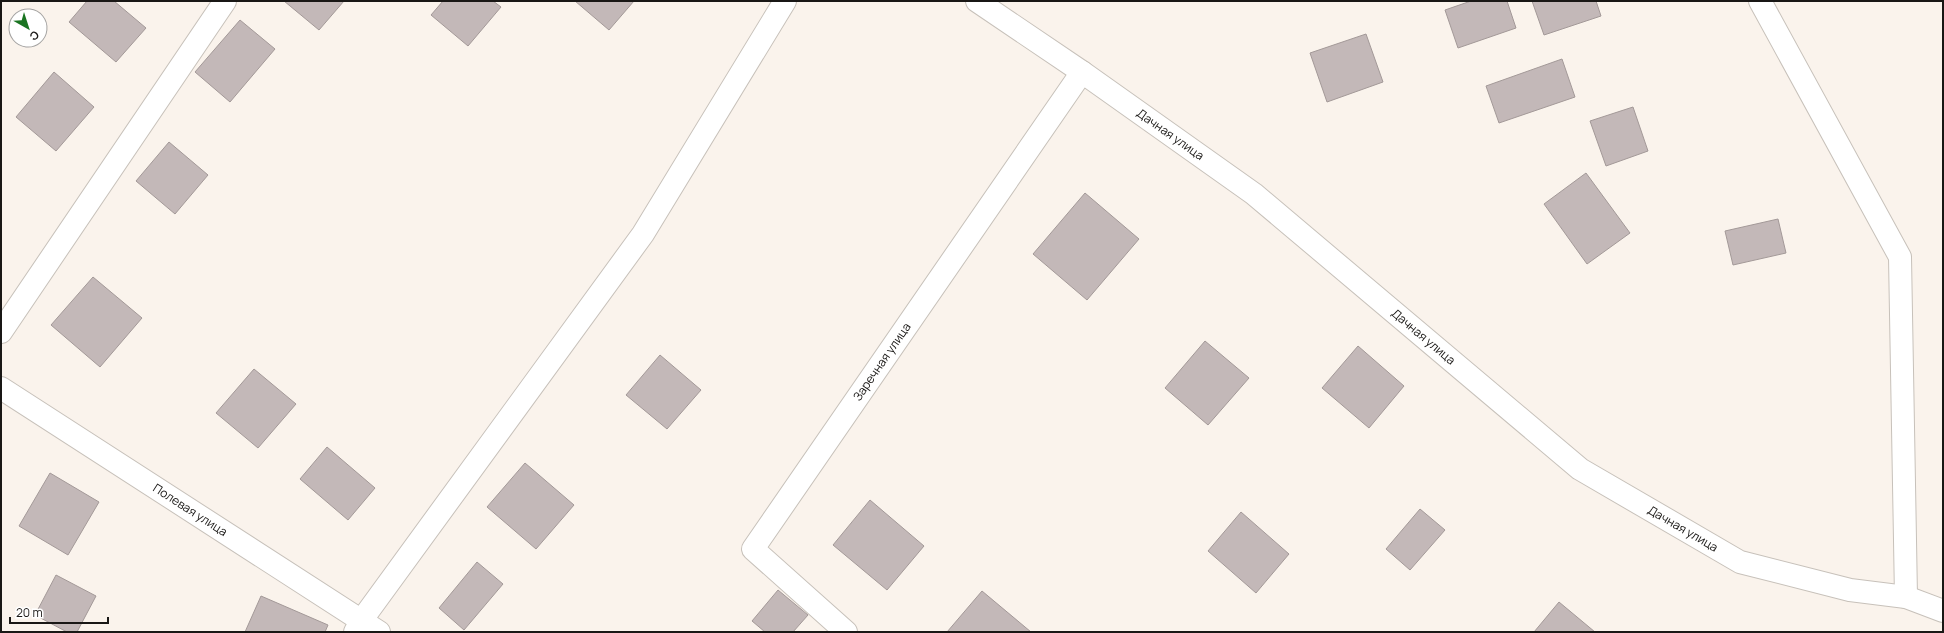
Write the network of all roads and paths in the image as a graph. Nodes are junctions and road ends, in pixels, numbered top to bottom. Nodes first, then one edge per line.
1 (225, 1) edge
2 (785, 1) edge
3 (977, 1) edge
4 (1760, 1) edge
5 (1082, 72) junction
6 (1, 332) edge
7 (1, 388) edge
8 (1906, 597) junction
9 (1943, 610) edge
10 (365, 628) edge
11 (846, 632) edge

1 - 6 street
2 - 10 street
3 - 5 street, Дачная улица
4 - 8 street
5 - 8 street, Дачная улица
5 - 11 street, Заречная улица
7 - 10 street, Полевая улица
8 - 9 street, Дачная улица

